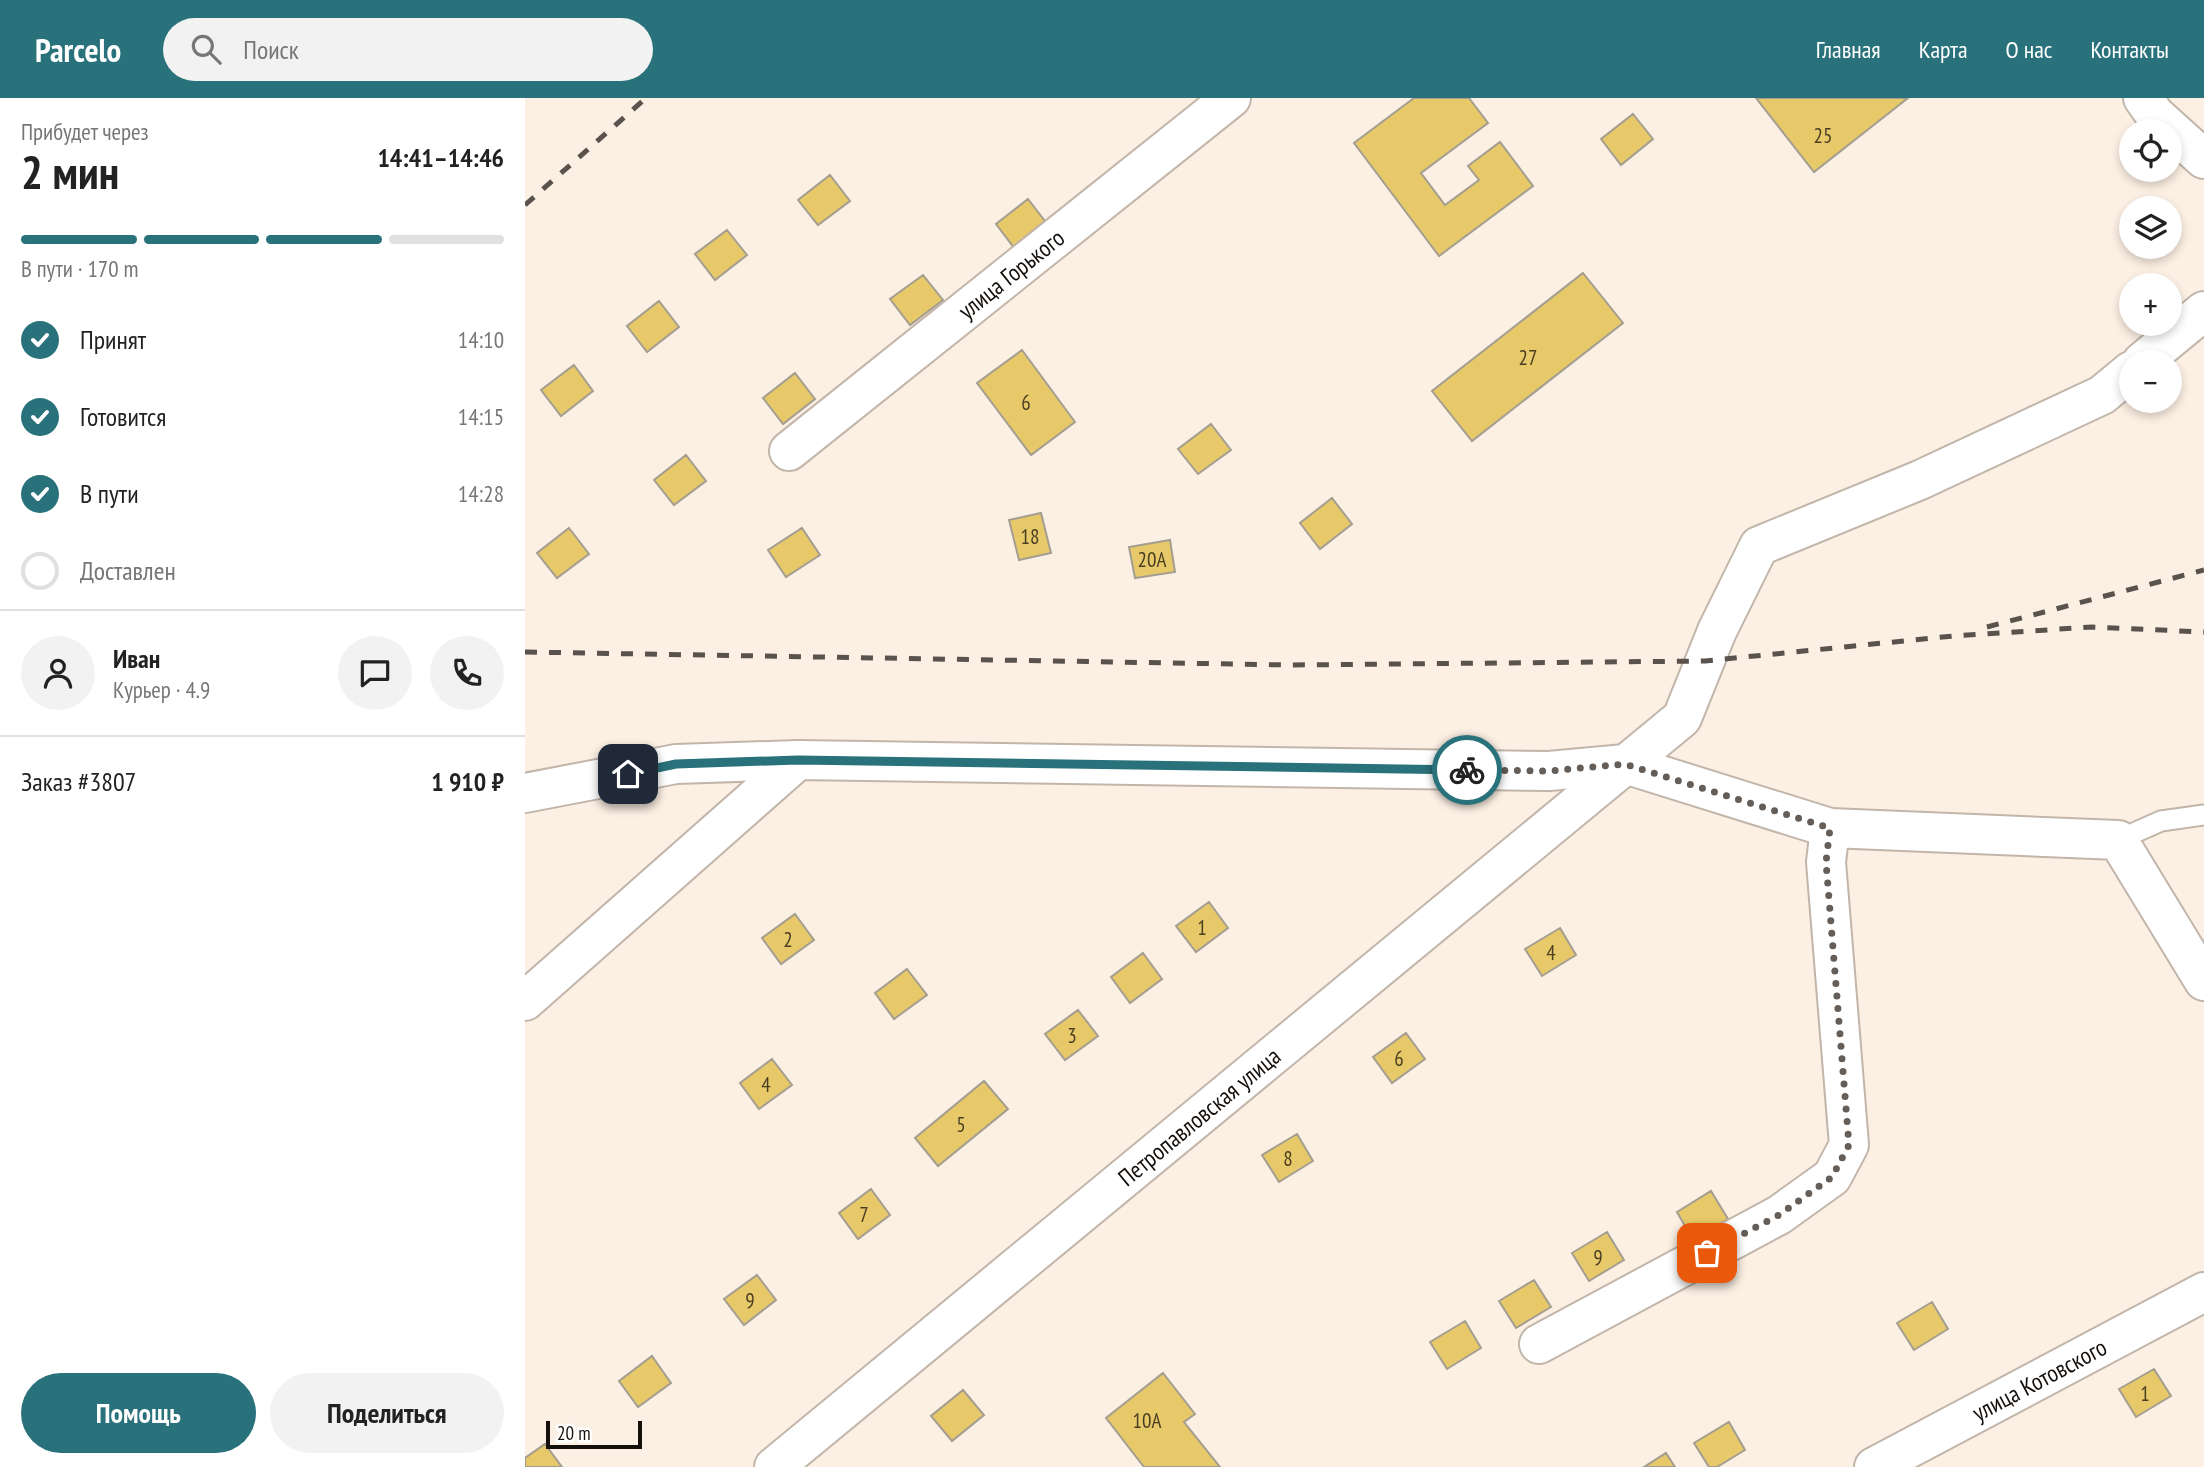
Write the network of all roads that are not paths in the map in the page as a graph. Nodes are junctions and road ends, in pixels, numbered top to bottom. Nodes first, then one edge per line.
1 (1231, 98) edge
2 (2143, 98) edge
3 (2204, 159) edge
4 (2204, 311) edge
5 (2157, 350) edge
6 (2119, 381) edge
7 (789, 451) dead end
8 (798, 760) junction
9 (1625, 764) junction
10 (525, 793) edge
11 (2204, 815) edge
12 (1830, 828) junction
13 (2117, 840) junction
14 (2204, 981) edge
15 (525, 1001) edge
16 (2204, 1292) edge
17 (1539, 1344) dead end
18 (774, 1467) edge
19 (1874, 1467) edge

1 - 7 street, улица Горького
2 - 3 street
4 - 5 street
6 - 9 street, Петропавловская улица
8 - 9 street
8 - 10 street
8 - 15 street
9 - 12 street
9 - 18 street, Петропавловская улица
11 - 13 lane
12 - 13 street
12 - 17 street
13 - 14 street
16 - 19 street, улица Котовского

